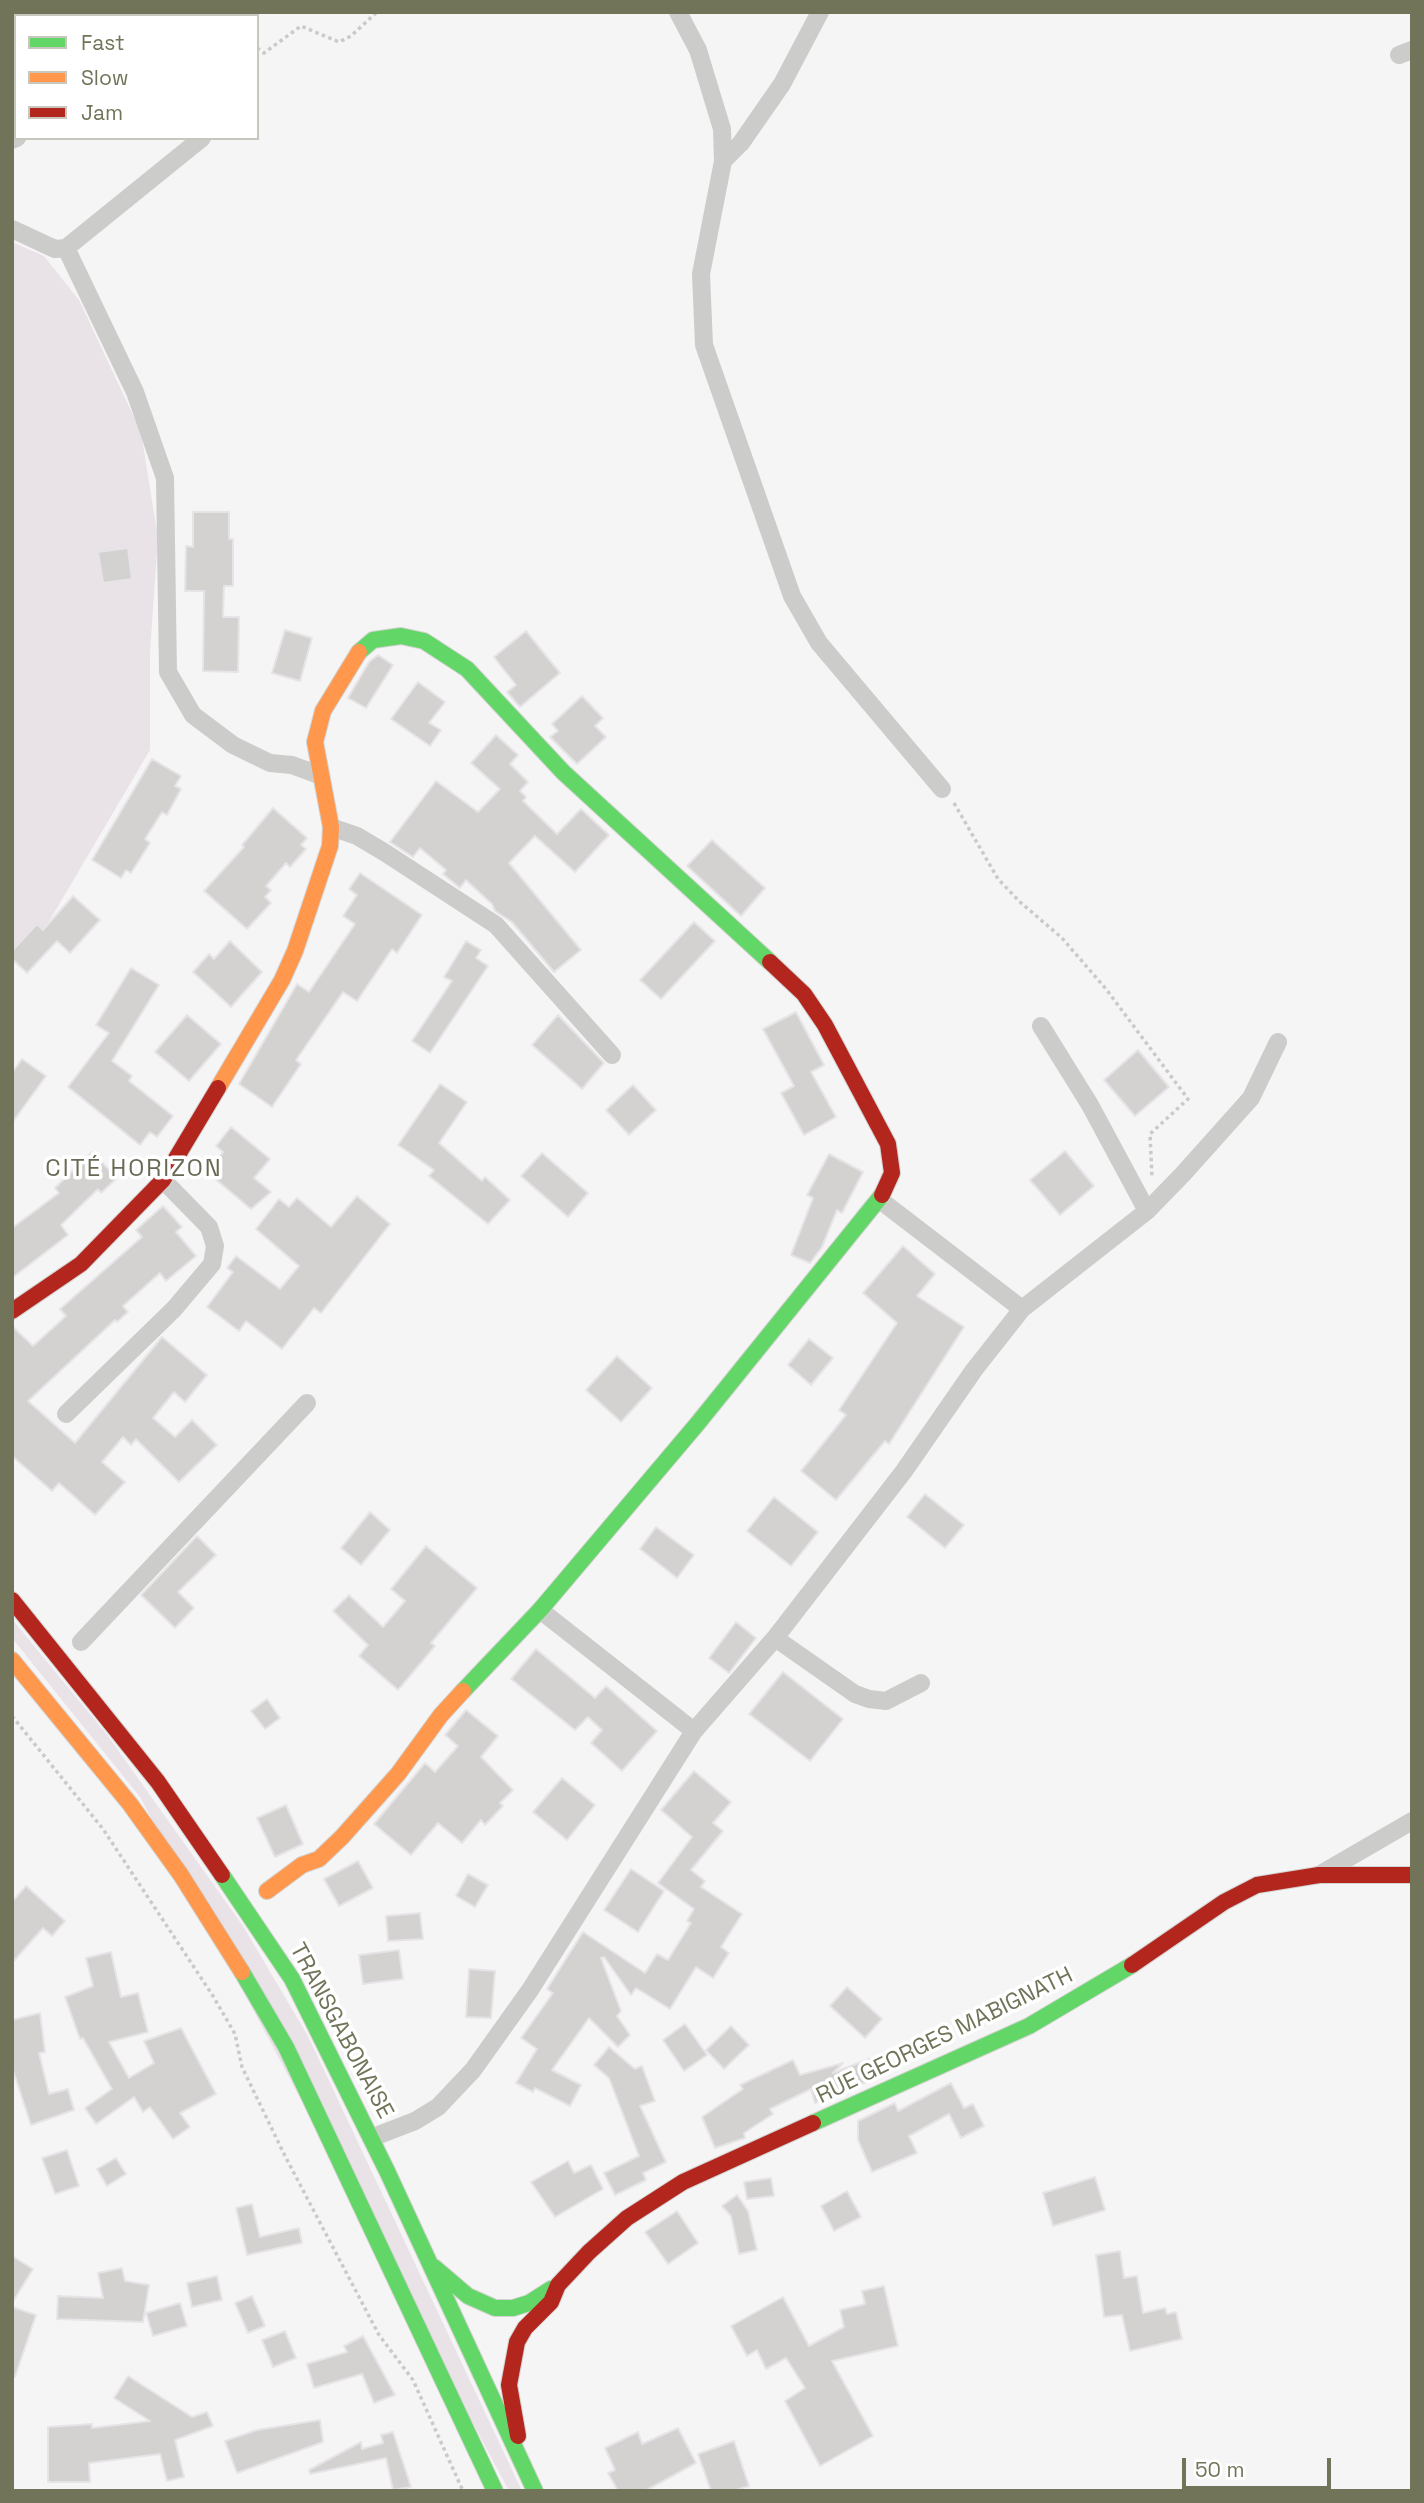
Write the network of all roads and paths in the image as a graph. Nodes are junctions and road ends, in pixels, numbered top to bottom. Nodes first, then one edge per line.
1 (377, 12) edge
2 (678, 12) edge
3 (820, 12) edge
4 (259, 49) edge
5 (200, 140) edge
6 (723, 161) junction
7 (12, 229) edge
8 (66, 248) junction
9 (319, 775) junction
10 (942, 789) joint
11 (331, 827) junction
12 (1041, 1026) dead end
13 (1278, 1042) dead end
14 (612, 1055) dead end
15 (163, 1180) junction
16 (880, 1200) junction
17 (1147, 1211) junction
18 (1022, 1309) junction
19 (12, 1311) edge
20 (307, 1403) dead end
21 (66, 1414) dead end
22 (12, 1600) edge
23 (540, 1610) junction
24 (775, 1639) junction
25 (81, 1642) dead end
26 (12, 1660) edge
27 (921, 1683) dead end
28 (12, 1716) edge
29 (694, 1731) junction
30 (1412, 1821) edge
31 (1319, 1875) junction
32 (1412, 1875) edge
33 (267, 1891) dead end
34 (371, 2138) junction
35 (425, 2258) junction
36 (558, 2285) junction
37 (523, 2464) junction
38 (463, 2491) edge
39 (495, 2491) edge
40 (535, 2491) edge

1 - 4 path
2 - 6 street
3 - 6 street
5 - 8 street
6 - 10 street
7 - 8 street
8 - 9 street
9 - 11 main road
9 - 16 main road
10 - 17 path
11 - 14 street
11 - 15 main road
12 - 17 street
13 - 17 street
15 - 19 main road
15 - 21 street
16 - 18 street
16 - 23 main road
17 - 18 street
18 - 24 street
20 - 25 street
22 - 34 main road, TRANSGABONAISE
23 - 29 street
23 - 33 main road
24 - 27 street
24 - 29 street
26 - 39 main road
28 - 38 path
29 - 34 street
30 - 31 street
31 - 32 main road, RUE GEORGES MABIGNATH
31 - 36 main road, RUE GEORGES MABIGNATH
34 - 35 main road, TRANSGABONAISE
35 - 36 main road
35 - 37 main road, TRANSGABONAISE
36 - 37 main road
37 - 40 main road, TRANSGABONAISE

